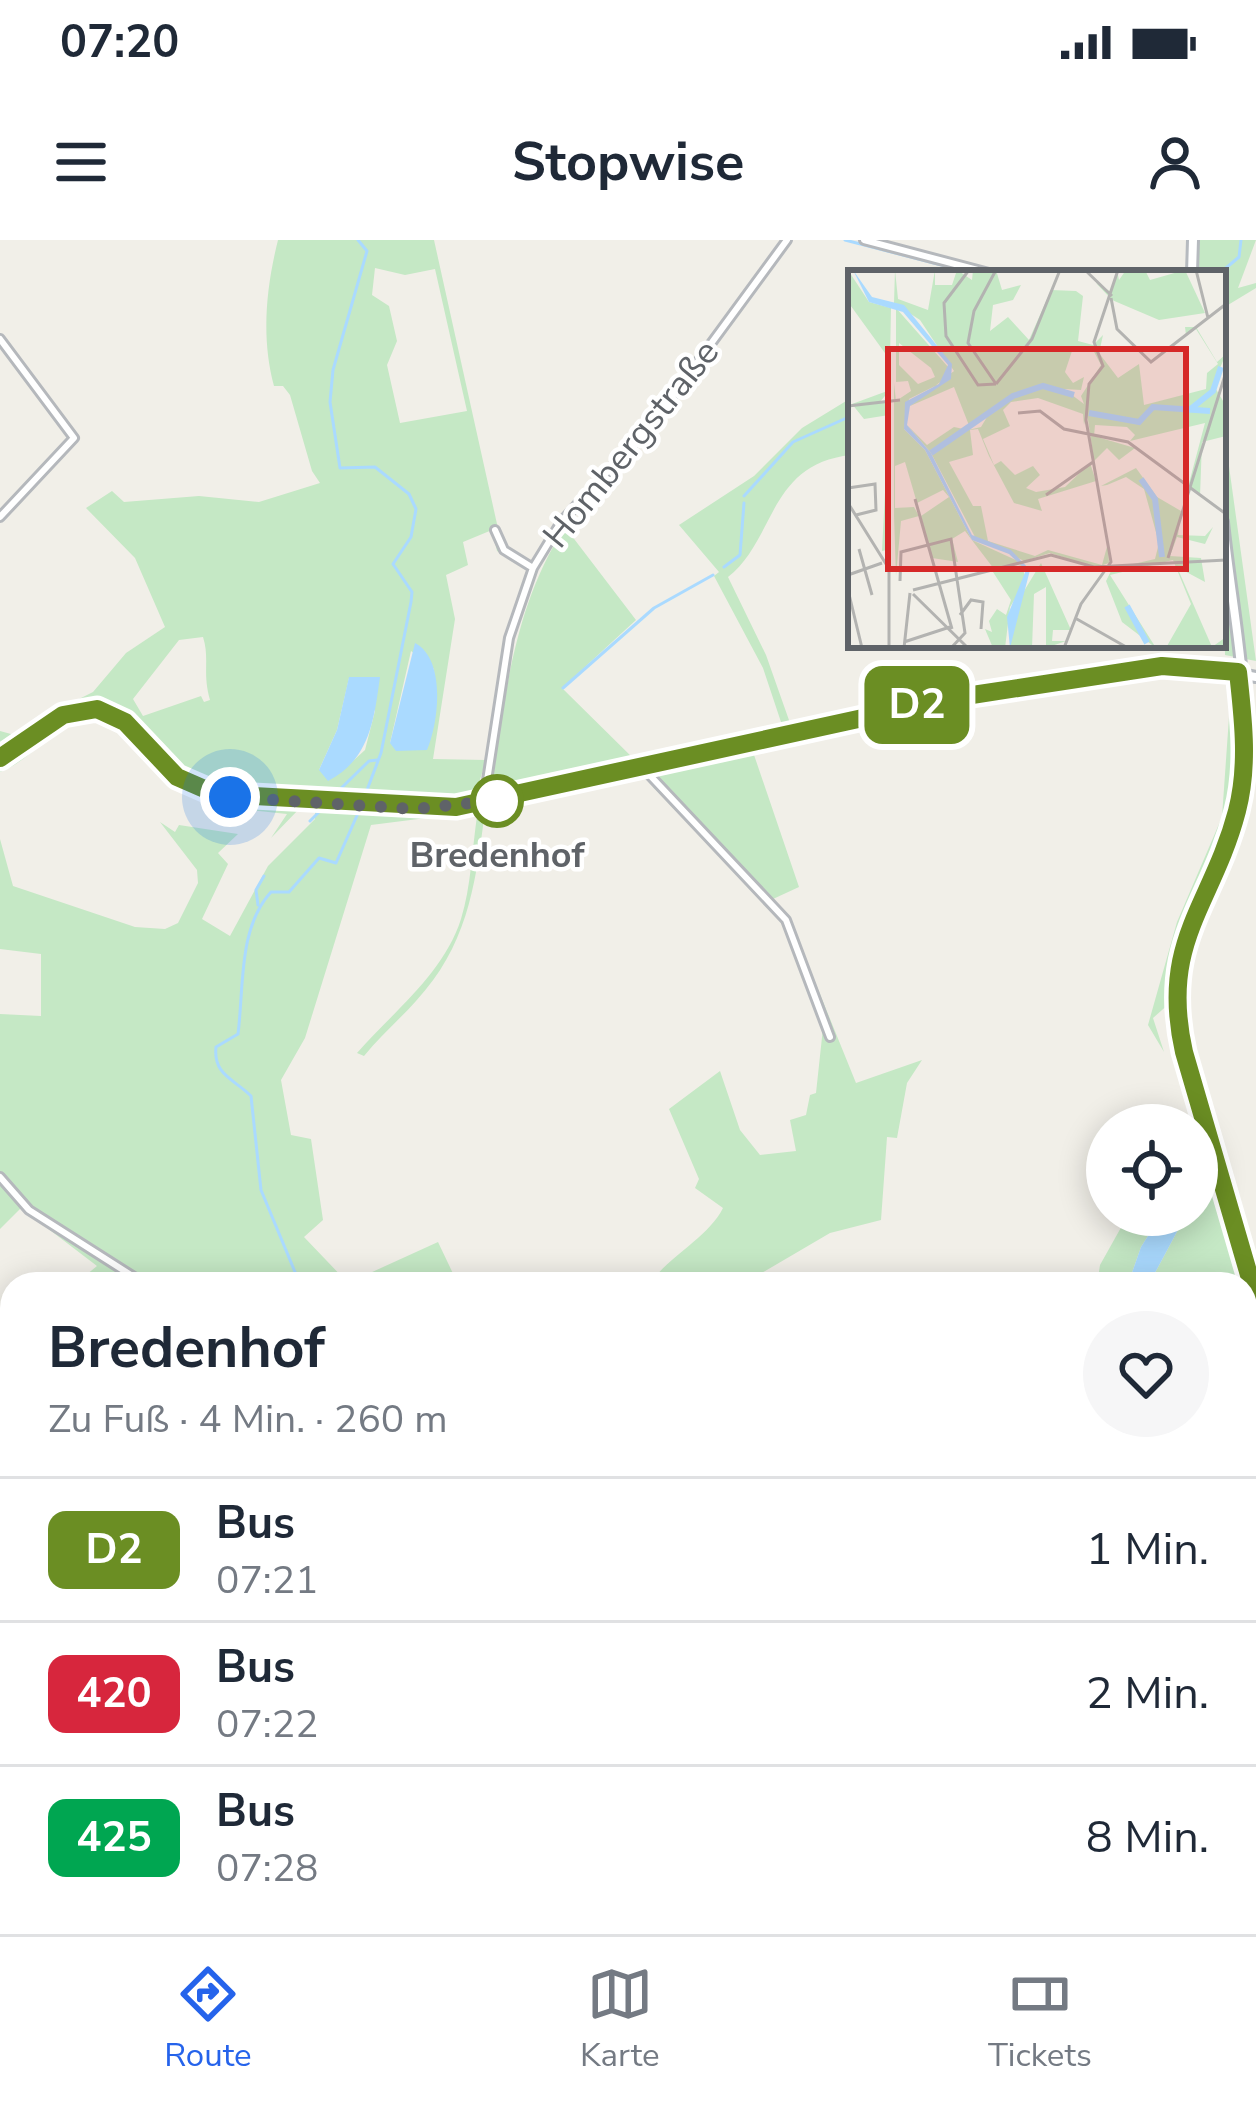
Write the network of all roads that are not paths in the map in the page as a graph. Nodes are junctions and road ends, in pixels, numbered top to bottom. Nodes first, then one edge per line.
1 (787, 240) edge
2 (864, 240) edge
3 (1193, 240) edge
4 (978, 270) edge
5 (1192, 270) edge
6 (0, 339) edge
7 (0, 517) edge
8 (496, 530) dead end
9 (1226, 552) edge
10 (533, 568) junction
11 (1238, 672) junction
12 (1256, 677) edge
13 (0, 758) edge
14 (643, 768) junction
15 (483, 804) junction
16 (830, 1037) dead end
17 (0, 1177) edge
18 (126, 1272) edge
19 (1248, 1272) edge

1 - 10 street, Hombergstraße
2 - 4 street
3 - 5 main road
6 - 7 street
8 - 10 street
9 - 11 main road
10 - 15 street, Hombergstraße
11 - 12 main road
11 - 14 main road
11 - 19 main road
13 - 15 main road
14 - 15 main road
14 - 16 street
17 - 18 street

